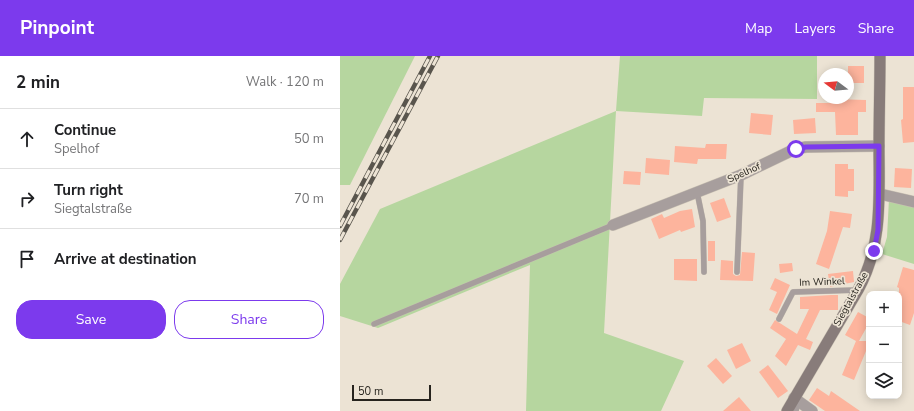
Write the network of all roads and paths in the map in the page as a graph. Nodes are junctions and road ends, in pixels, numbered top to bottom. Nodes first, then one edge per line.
1 (880, 56) edge
2 (879, 146) junction
3 (741, 175) junction
4 (697, 192) junction
5 (880, 194) junction
6 (914, 202) edge
7 (613, 225) joint
8 (704, 272) dead end
9 (737, 272) dead end
10 (858, 290) junction
11 (779, 319) dead end
12 (374, 324) dead end
13 (796, 403) edge
14 (787, 411) edge
15 (812, 411) edge

1 - 2 main road, Siegtalstraße
2 - 3 street, Spelhof
2 - 5 main road, Siegtalstraße
3 - 4 street, Spelhof
3 - 9 lane
4 - 7 street, Spelhof
4 - 8 lane
5 - 6 street
5 - 10 main road, Siegtalstraße
7 - 12 lane
10 - 11 lane, Im Winkel
10 - 13 main road, Siegtalstraße
13 - 14 main road, Siegtalstraße
13 - 15 street

